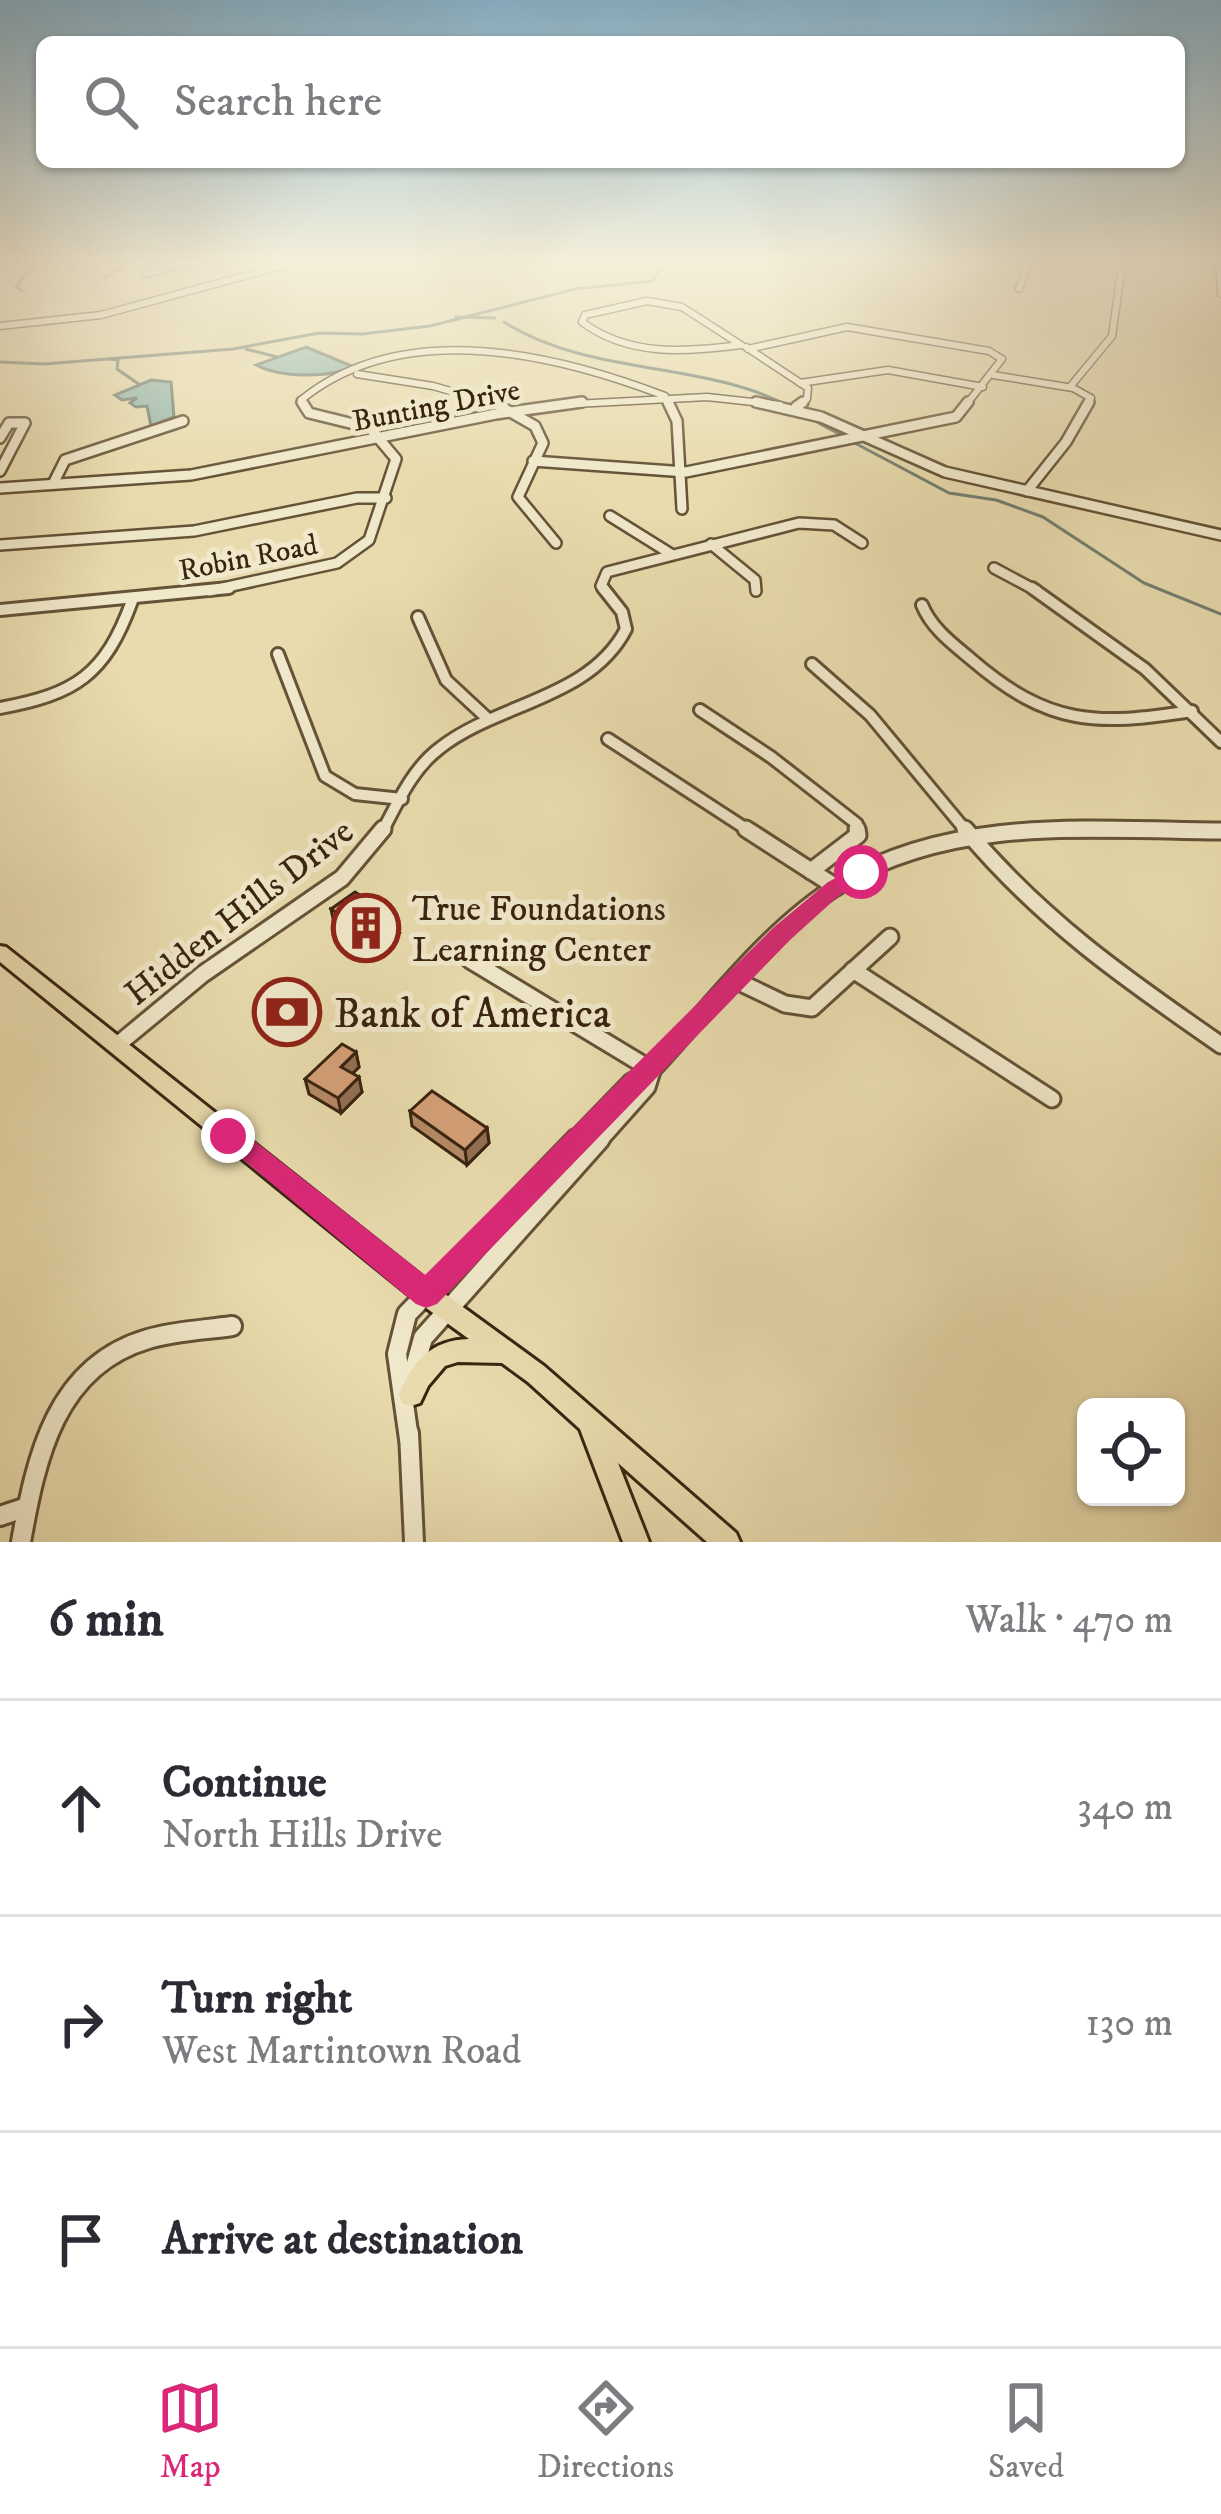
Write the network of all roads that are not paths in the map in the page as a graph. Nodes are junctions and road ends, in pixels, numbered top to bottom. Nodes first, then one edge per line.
1 (593, 331) edge
2 (720, 331) edge
3 (832, 331) edge
4 (875, 331) edge
5 (1113, 331) edge
6 (745, 347) junction
7 (353, 374) junction
8 (993, 375) junction
9 (800, 383) junction
10 (983, 387) junction
11 (1070, 387) junction
12 (668, 398) junction
13 (795, 407) junction
14 (519, 412) junction
15 (183, 422) dead end
16 (0, 437) edge
17 (867, 437) junction
18 (383, 439) junction
19 (532, 461) junction
20 (2, 466) edge
21 (678, 472) junction
22 (53, 484) junction
23 (0, 488) edge
24 (1027, 490) junction
25 (386, 498) junction
26 (682, 508) dead end
27 (610, 516) dead end
28 (1221, 535) edge
29 (862, 542) dead end
30 (556, 543) dead end
31 (711, 544) junction
32 (0, 545) edge
33 (670, 554) junction
34 (994, 568) dead end
35 (756, 591) dead end
36 (132, 601) junction
37 (922, 605) dead end
38 (0, 610) edge
39 (418, 617) dead end
40 (278, 654) dead end
41 (812, 664) dead end
42 (0, 708) edge
43 (700, 710) dead end
44 (1192, 711) junction
45 (488, 719) junction
46 (608, 740) dead end
47 (1221, 742) edge
48 (402, 799) junction
49 (1221, 831) edge
50 (976, 837) junction
51 (811, 871) junction
52 (836, 887) junction
53 (890, 938) dead end
54 (0, 952) edge
55 (470, 960) dead end
56 (853, 970) junction
57 (737, 981) junction
58 (1221, 1045) edge
59 (116, 1046) junction
60 (652, 1070) junction
61 (1052, 1099) dead end
62 (426, 1294) junction
63 (446, 1309) junction
64 (232, 1326) dead end
65 (505, 1352) junction
66 (411, 1394) junction
67 (589, 1419) junction
68 (409, 1438) junction
69 (27, 1507) junction
70 (0, 1516) edge
71 (21, 1542) edge
72 (415, 1542) edge
73 (636, 1542) edge
74 (727, 1542) edge

1 - 6 street
2 - 6 street
3 - 6 street
4 - 8 street
5 - 11 street
6 - 9 street
7 - 12 street
7 - 14 street
7 - 18 street
8 - 10 street
8 - 11 street
9 - 10 street
9 - 13 street
10 - 17 street
11 - 24 street
12 - 13 street, Bunting Drive
12 - 14 street, Bunting Drive
12 - 21 street
13 - 17 street, Bunting Drive
14 - 18 street, Bunting Drive
14 - 19 street
15 - 22 street
16 - 20 street
17 - 21 street
17 - 24 street, Bunting Drive
18 - 22 street, Bunting Drive
18 - 25 street
19 - 21 street
19 - 30 street
21 - 26 street
22 - 23 street, Bunting Drive
24 - 28 street, Bunting Drive
25 - 32 street
25 - 36 street, Robin Road
27 - 33 street
29 - 31 street, Hidden Hills Drive
31 - 33 street, Hidden Hills Drive
31 - 35 street
33 - 45 street, Hidden Hills Drive
34 - 44 street
36 - 38 street, Robin Road
36 - 42 street
37 - 44 street
39 - 45 street
40 - 48 street
41 - 50 street
43 - 51 street
44 - 47 street
45 - 48 street, Hidden Hills Drive
46 - 51 street
48 - 59 street, Hidden Hills Drive
49 - 50 street
50 - 52 street
50 - 58 street
51 - 52 street
52 - 57 street
53 - 56 street
54 - 59 main road
55 - 60 street
56 - 57 street
56 - 61 street
57 - 60 street
59 - 62 main road
60 - 62 street
60 - 63 street
62 - 63 main road
62 - 68 street
63 - 65 main road
63 - 66 street
64 - 69 street
65 - 66 main road
65 - 67 main road
66 - 68 street
67 - 73 main road
67 - 74 main road
68 - 72 street
69 - 70 street
69 - 71 street

